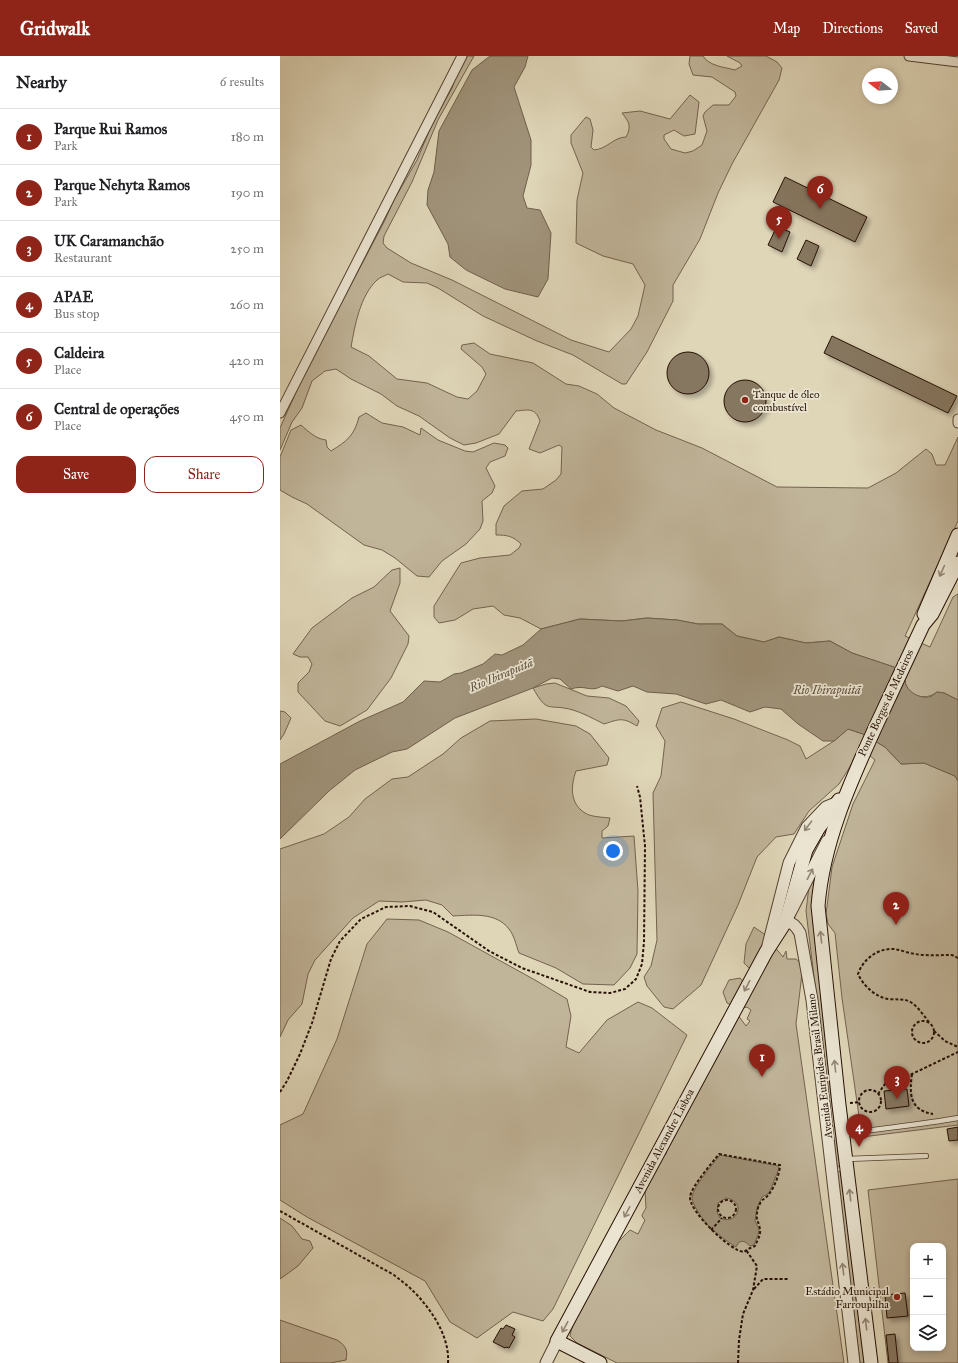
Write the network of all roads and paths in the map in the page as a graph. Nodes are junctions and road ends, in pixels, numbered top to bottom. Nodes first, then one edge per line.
1 (462, 56) edge
2 (909, 56) edge
3 (953, 56) edge
4 (958, 61) edge
5 (280, 413) edge
6 (958, 419) edge
7 (958, 423) edge
8 (958, 535) edge
9 (958, 563) edge
10 (920, 630) junction
11 (855, 771) joint
12 (637, 786) dead end
13 (842, 797) junction
14 (832, 832) junction
15 (786, 921) junction
16 (766, 952) junction
17 (958, 954) edge
18 (952, 955) junction
19 (958, 958) edge
20 (929, 1022) junction
21 (934, 1031) junction
22 (958, 1047) edge
23 (958, 1052) edge
24 (912, 1074) junction
25 (280, 1092) edge
26 (878, 1094) junction
27 (860, 1102) junction
28 (850, 1103) dead end
29 (938, 1114) dead end
30 (958, 1118) edge
31 (842, 1134) junction
32 (926, 1156) dead end
33 (846, 1159) junction
34 (280, 1211) edge
35 (722, 1218) junction
36 (711, 1230) junction
37 (746, 1250) junction
38 (788, 1279) dead end
39 (754, 1290) junction
40 (557, 1341) junction
41 (448, 1363) edge
42 (546, 1363) edge
43 (600, 1363) edge
44 (738, 1363) edge
45 (854, 1363) edge
46 (871, 1363) edge

1 - 5 street
2 - 4 street
3 - 4 street
6 - 7 street
8 -> 10 main road
9 - 10 main road
10 - 11 main road, Ponte Borges de Medeiros
11 - 13 main road, Avenida Euripides Brasil Milano
12 - 25 path
13 - 14 main road, Avenida Euripides Brasil Milano
13 - 15 main road, Avenida Euripides Brasil Milano
13 -> 16 street
15 -> 14 street
31 -> 14 main road, Avenida Euripides Brasil Milano
15 - 16 main road, Avenida Alexandre Lisboa
45 -> 15 street, Avenida Euripides Brasil Milano
16 -> 40 main road, Avenida Alexandre Lisboa
17 - 18 path
18 - 19 path
18 - 20 path
20 - 21 path
20 - 21 path
21 - 22 path
23 - 24 path
24 - 26 path
24 - 29 path
26 - 27 path
26 - 27 path
27 - 28 path
30 - 31 lane
31 - 33 main road, Avenida Euripides Brasil Milano
32 - 33 lane
46 -> 33 main road, Avenida Euripides Brasil Milano
34 - 41 path
35 - 35 path
35 - 36 path
36 - 37 path
36 - 37 path
37 - 39 path
38 - 39 path
39 - 44 path
40 - 42 street, Avenida Alexandre Lisboa
40 - 43 main road

